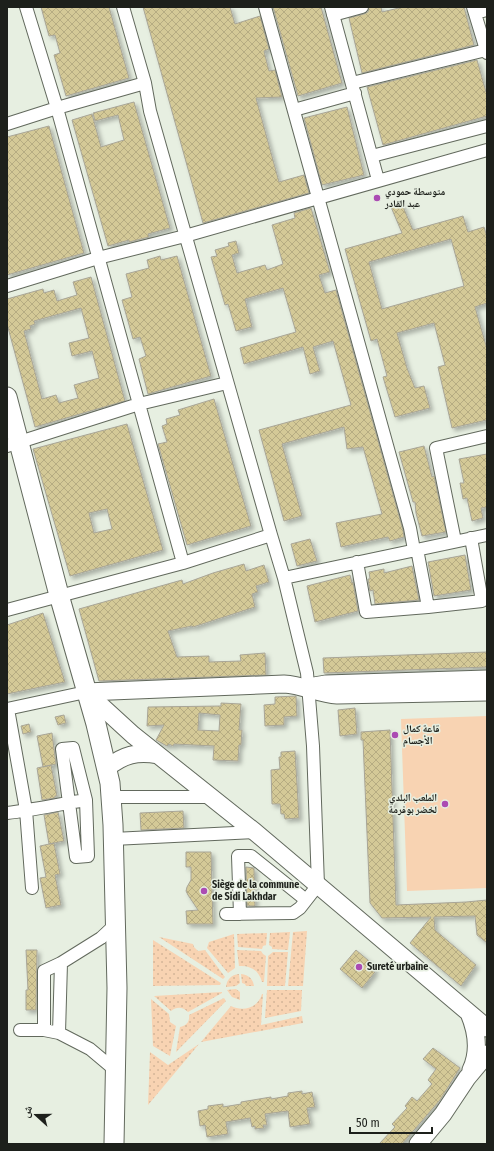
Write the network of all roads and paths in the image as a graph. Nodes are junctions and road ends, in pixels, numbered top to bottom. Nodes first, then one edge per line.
1 (26, 7) edge
2 (123, 7) edge
3 (266, 7) edge
4 (362, 7) edge
5 (474, 10) edge
6 (487, 10) edge
7 (332, 11) edge
8 (487, 51) edge
9 (145, 83) junction
10 (353, 88) junction
11 (56, 108) junction
12 (294, 110) junction
13 (7, 124) edge
14 (487, 126) edge
15 (487, 150) edge
16 (372, 156) junction
17 (378, 180) junction
18 (318, 197) junction
19 (186, 236) junction
20 (98, 258) junction
21 (7, 286) edge
22 (227, 384) junction
23 (7, 397) edge
24 (139, 404) junction
25 (487, 436) edge
26 (13, 445) edge
27 (270, 535) junction
28 (487, 535) edge
29 (471, 538) junction
30 (455, 541) junction
31 (416, 549) junction
32 (357, 562) junction
33 (183, 563) junction
34 (284, 578) junction
35 (59, 595) junction
36 (428, 606) junction
37 (7, 610) edge
38 (487, 679) edge
39 (309, 688) junction
40 (86, 692) junction
41 (487, 692) edge
42 (8, 709) edge
43 (158, 755) junction
44 (107, 768) junction
45 (112, 797) junction
46 (211, 797) junction
47 (86, 800) junction
48 (69, 803) junction
49 (26, 810) junction
50 (7, 813) edge
51 (255, 832) junction
52 (114, 839) junction
53 (318, 885) junction
54 (32, 888) dead end
55 (306, 900) junction
56 (240, 909) junction
57 (226, 914) dead end
58 (116, 924) junction
59 (61, 963) junction
60 (468, 1012) junction
61 (487, 1028) edge
62 (20, 1030) dead end
63 (44, 1030) junction
64 (59, 1033) junction
65 (487, 1054) edge
66 (487, 1065) edge
67 (115, 1070) junction
68 (467, 1078) junction
69 (114, 1144) edge
70 (418, 1144) edge

1 - 11 street
2 - 9 street
3 - 12 street
4 - 7 street
5 - 6 street
5 - 8 street
7 - 10 street
8 - 10 street
9 - 11 street
9 - 19 street
10 - 12 street
10 - 16 street
11 - 13 street
11 - 20 street
12 - 18 street
14 - 16 street
15 - 17 street
16 - 17 street
17 - 18 street
18 - 19 street
18 - 31 street
19 - 20 street
19 - 22 street
20 - 21 street
20 - 24 street
22 - 24 street
22 - 27 street
23 - 26 main road
24 - 26 street
24 - 33 street
25 - 30 street
26 - 35 main road
27 - 33 street
27 - 34 street
28 - 29 street
29 - 30 street
29 - 36 street
30 - 31 street
31 - 32 street
31 - 36 street
32 - 34 street
32 - 36 street
33 - 35 street
34 - 39 street
35 - 37 street
35 - 40 main road
38 - 39 main road
39 - 40 main road
39 - 41 main road
39 - 53 street
40 - 42 street
40 - 43 main road
40 - 44 main road
42 - 49 street
43 - 44 main road
43 - 46 main road
44 - 45 main road
45 - 46 street
45 - 52 main road
46 - 51 main road
47 - 48 street
47 - 48 street
47 - 48 street
48 - 49 street
49 - 50 street
49 - 54 street
51 - 52 street
51 - 53 main road
52 - 58 main road
53 - 55 street
53 - 60 main road
55 - 56 street
55 - 56 street
56 - 57 street
58 - 59 street
58 - 67 main road
59 - 63 street
59 - 64 street
60 - 61 main road
60 - 68 main road
62 - 63 street
63 - 64 street
64 - 67 street
65 - 68 main road
66 - 68 main road
67 - 69 main road
68 - 70 main road

